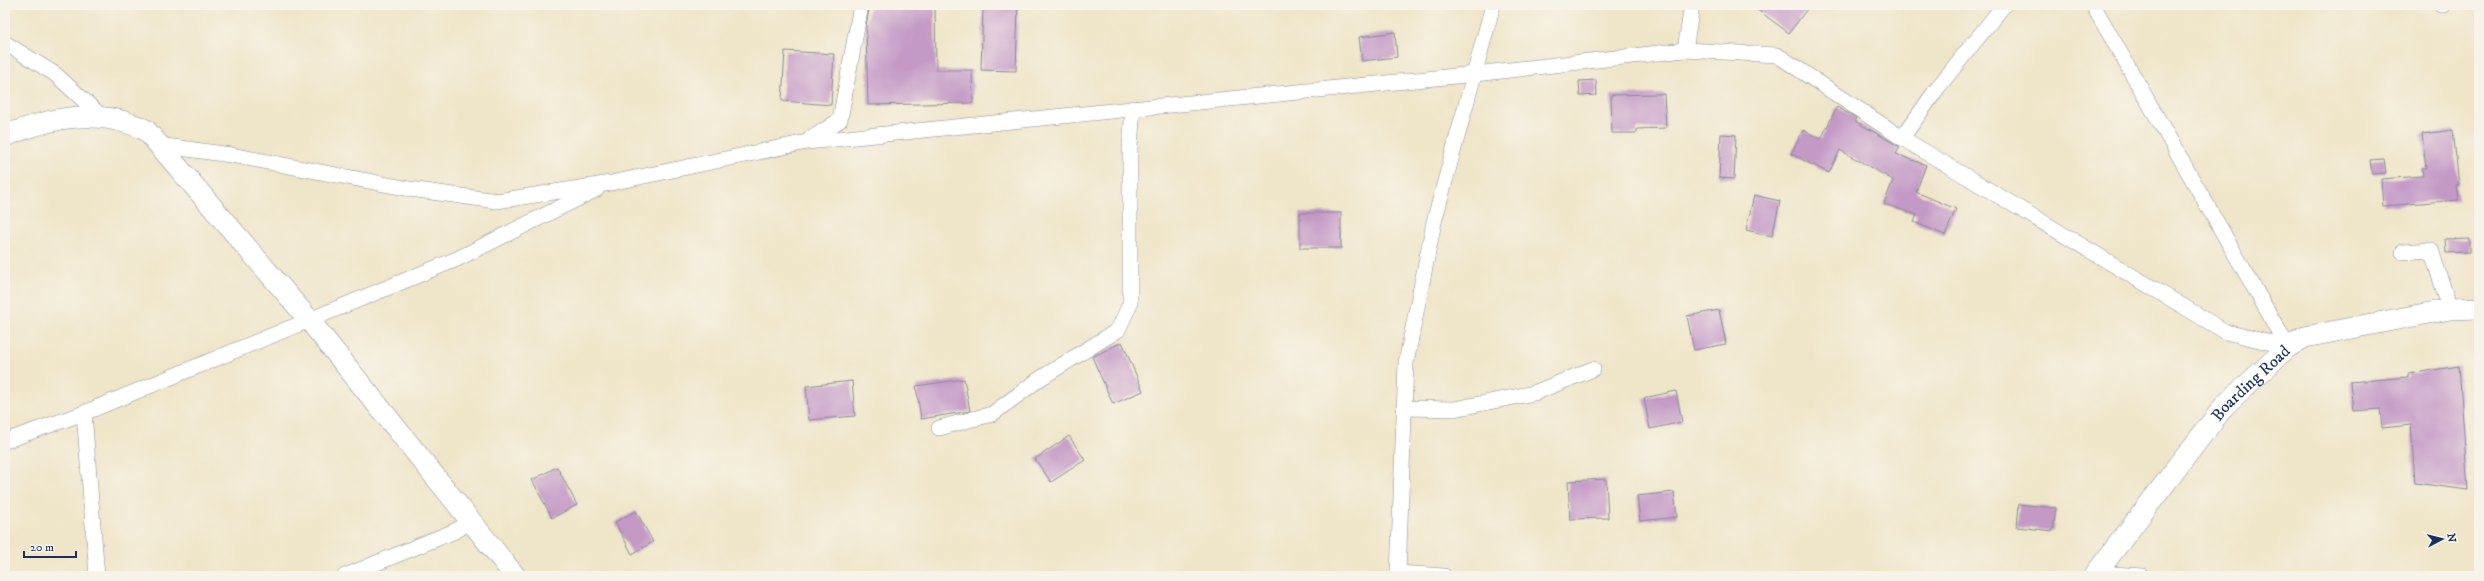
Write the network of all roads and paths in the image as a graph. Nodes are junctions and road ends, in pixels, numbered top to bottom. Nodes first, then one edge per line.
1 (861, 5) edge
2 (1492, 5) edge
3 (1692, 5) edge
4 (2004, 5) edge
5 (2093, 5) edge
6 (5, 43) edge
7 (1685, 50) junction
8 (1475, 74) junction
9 (1133, 108) junction
10 (102, 116) junction
11 (5, 136) edge
12 (1902, 138) junction
13 (807, 142) junction
14 (158, 145) junction
15 (611, 183) junction
16 (2403, 252) dead end
17 (2479, 308) edge
18 (2450, 309) junction
19 (310, 321) junction
20 (2288, 347) junction
21 (1593, 369) dead end
22 (1406, 408) junction
23 (84, 413) junction
24 (939, 428) dead end
25 (5, 442) edge
26 (472, 521) junction
27 (2096, 574) edge
28 (1398, 575) edge
29 (97, 576) edge
30 (345, 576) edge
31 (515, 576) edge
32 (1444, 576) edge
33 (2142, 576) edge

1 - 13 street
2 - 8 street
3 - 7 street
4 - 12 street
5 - 20 street
6 - 10 street
7 - 8 street
7 - 12 street
8 - 9 street
8 - 22 street
9 - 13 street
9 - 24 street
10 - 11 main road
10 - 14 main road
12 - 20 street
13 - 15 street
14 - 15 street
14 - 19 main road
15 - 19 street
16 - 18 street
17 - 18 main road, Boarding Road
18 - 20 main road, Boarding Road
19 - 23 street
19 - 26 main road
20 - 27 main road, Boarding Road
21 - 22 street
22 - 28 street
23 - 25 street
23 - 29 street
26 - 30 street
26 - 31 main road
27 - 33 street
28 - 32 street

